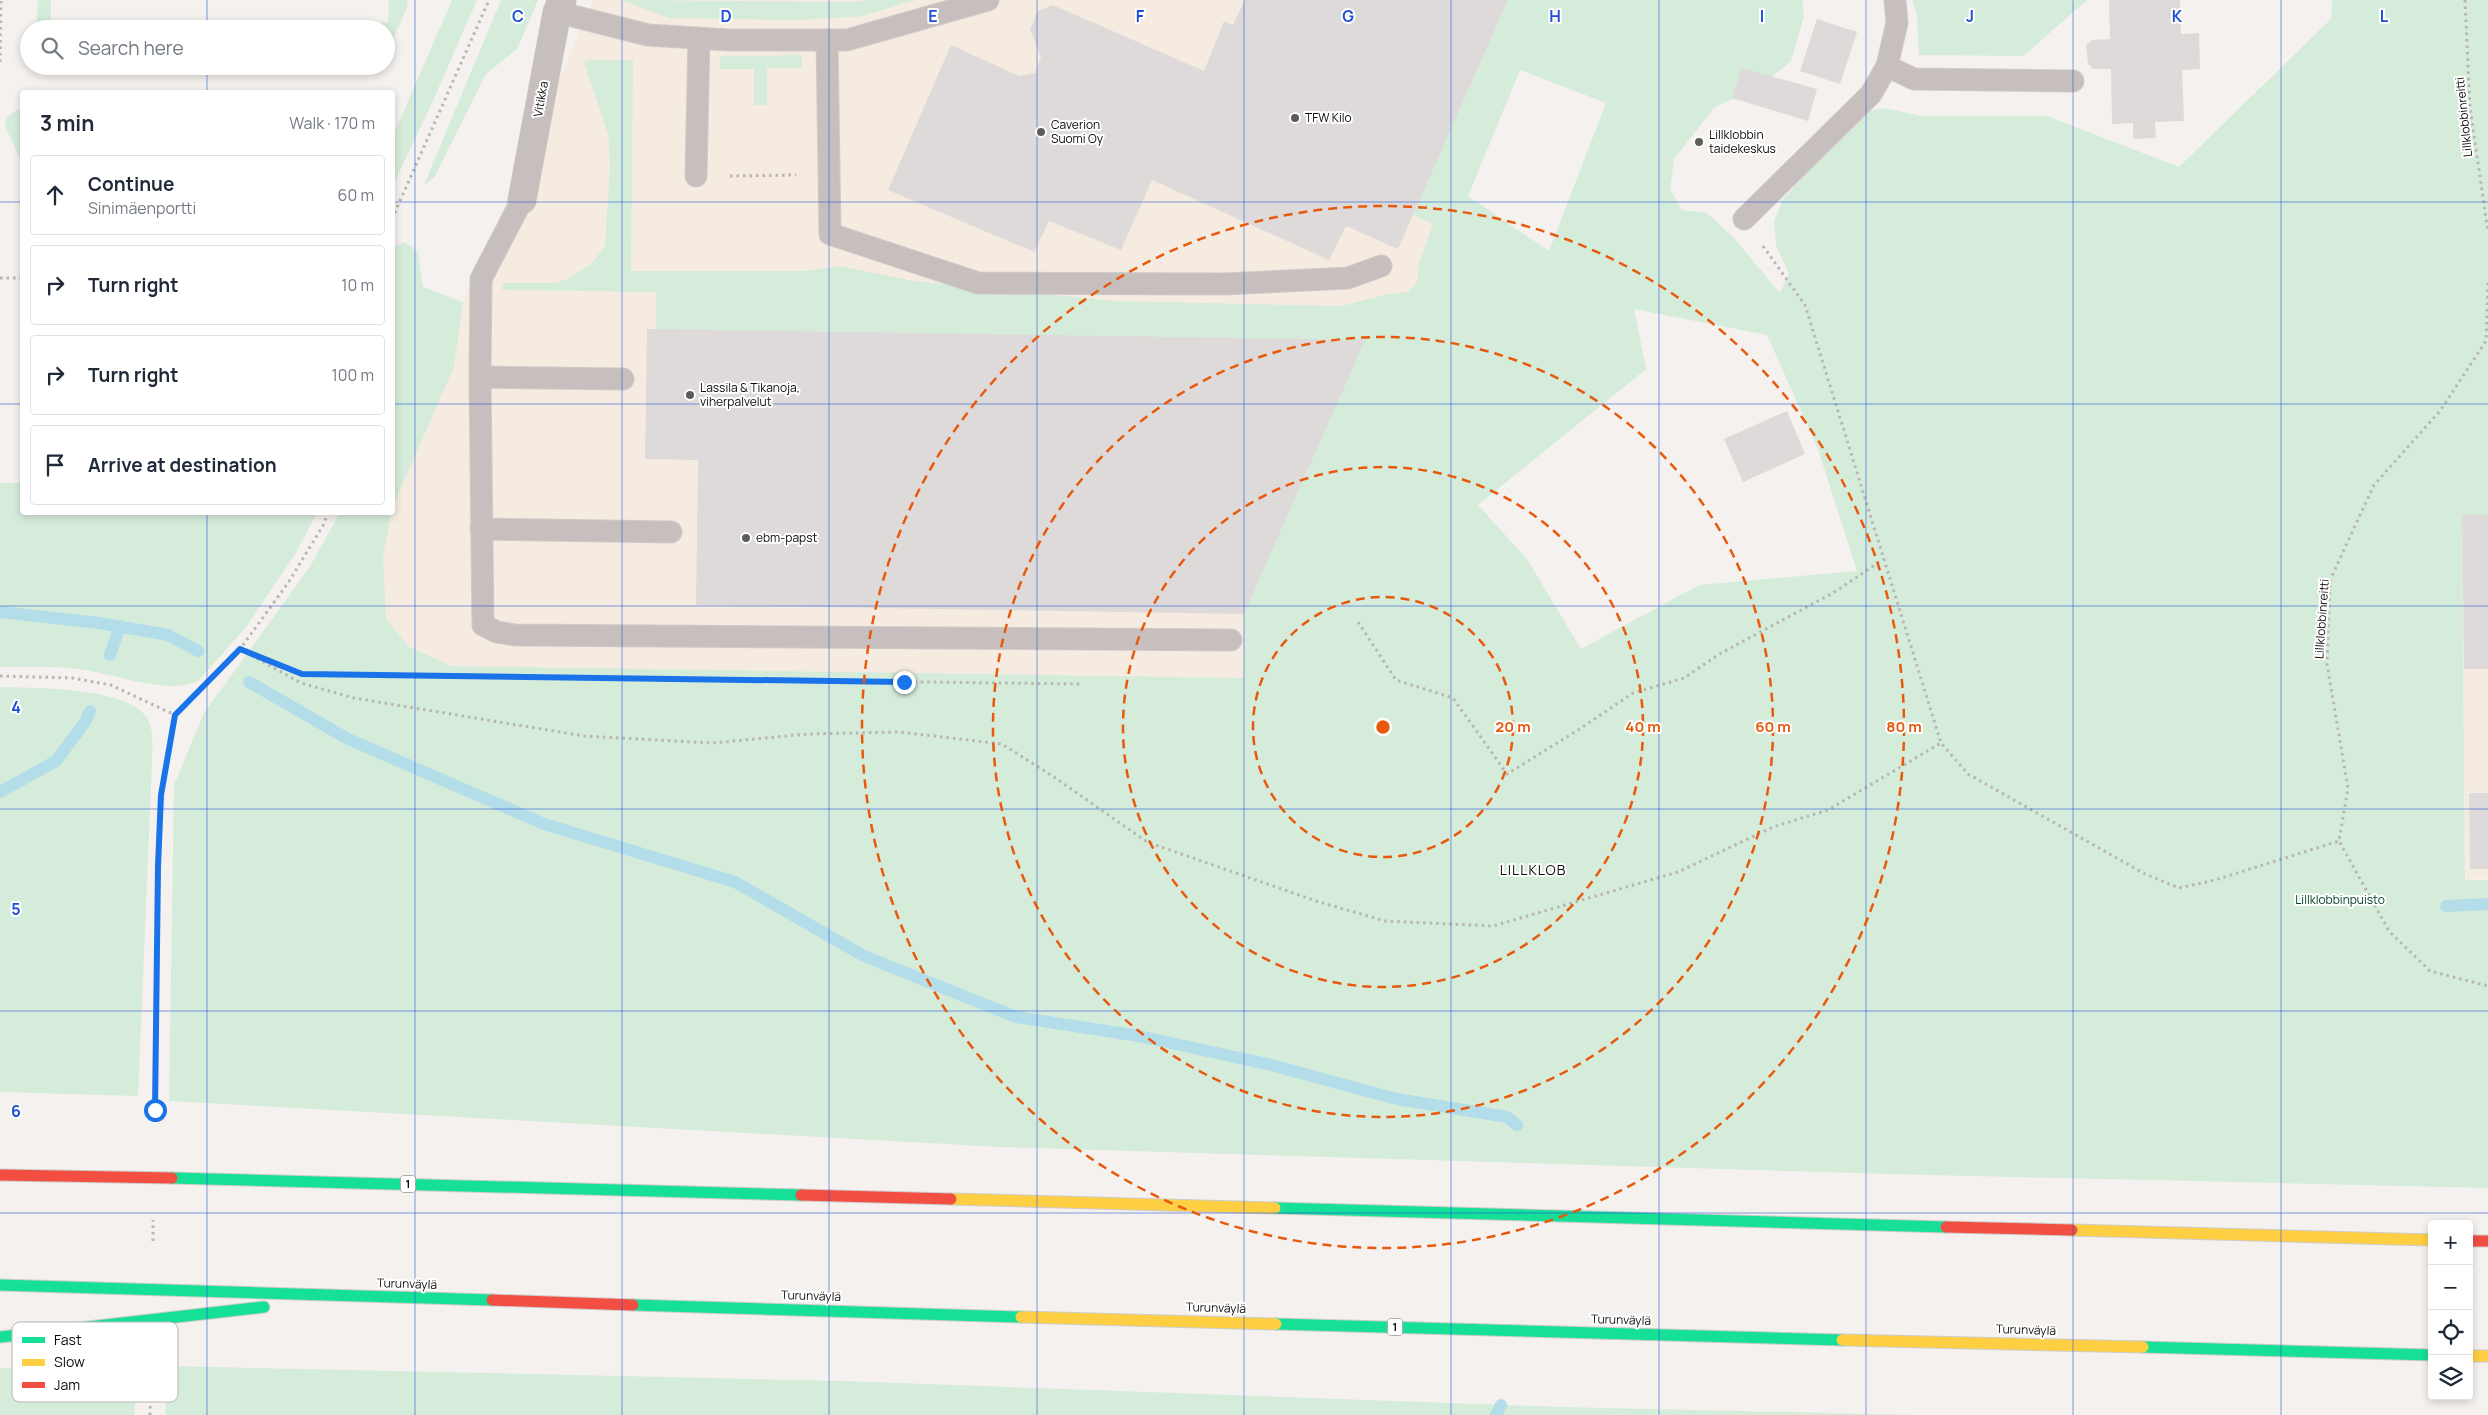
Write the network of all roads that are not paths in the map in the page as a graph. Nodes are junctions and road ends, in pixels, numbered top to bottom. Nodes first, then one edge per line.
1 (988, 0) edge
2 (1894, 0) edge
3 (559, 6) edge
4 (699, 38) junction
5 (827, 40) junction
6 (1886, 66) junction
7 (2073, 81) dead end
8 (696, 176) road end
9 (522, 200) joint
10 (1744, 219) road end
11 (1381, 266) dead end
12 (480, 377) junction
13 (623, 380) dead end
14 (482, 529) junction
15 (670, 532) dead end
16 (1230, 640) dead end
17 (9, 1163) dead end
18 (0, 1175) edge
19 (94, 1176) junction
20 (2428, 1240) edge
21 (2473, 1241) edge
22 (2488, 1242) edge
23 (0, 1285) edge
24 (358, 1296) junction
25 (131, 1322) edge
26 (2428, 1355) edge
27 (2473, 1356) edge
28 (2488, 1356) edge

1 - 5 lane
2 - 6 lane
3 - 4 lane
3 - 9 street, Vitikka
4 - 5 lane
4 - 8 lane
5 - 11 lane
6 - 7 lane
6 - 10 lane
9 - 12 lane
12 - 13 lane
12 - 14 lane
14 - 15 lane
14 - 16 lane
17 - 19 highway
18 - 19 highway, 1
19 - 20 highway, 1
21 - 22 highway
23 - 24 highway, Turunväylä / 1
24 - 25 highway
24 - 26 highway, Turunväylä / 1
27 - 28 highway

